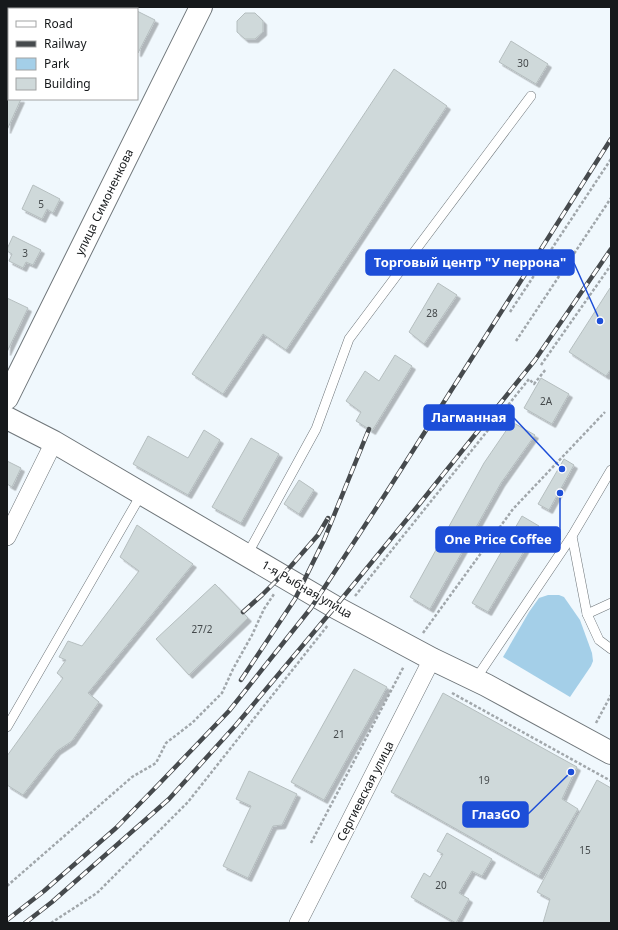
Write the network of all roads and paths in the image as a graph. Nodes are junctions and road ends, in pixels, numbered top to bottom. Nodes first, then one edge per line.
1 (201, 7) edge
2 (531, 96) dead end
3 (611, 159) edge
4 (611, 198) edge
5 (611, 267) edge
6 (510, 312) dead end
7 (516, 342) dead end
8 (541, 365) dead end
9 (546, 369) dead end
10 (7, 398) edge
11 (605, 412) dead end
12 (7, 418) edge
13 (54, 442) junction
14 (611, 470) edge
15 (142, 493) junction
16 (572, 536) junction
17 (7, 537) edge
18 (247, 555) junction
19 (277, 590) dead end
20 (611, 603) edge
21 (587, 614) junction
22 (337, 616) junction
23 (422, 633) dead end
24 (611, 650) edge
25 (432, 659) junction
26 (405, 665) dead end
27 (476, 680) junction
28 (449, 690) dead end
29 (611, 695) edge
30 (596, 723) dead end
31 (7, 727) edge
32 (611, 753) edge
33 (611, 781) edge
34 (311, 843) dead end
35 (7, 886) edge
36 (52, 923) edge
37 (298, 923) edge

1 - 10 street, улица Симоненкова
2 - 18 lane
3 - 6 path
4 - 7 path
5 - 8 path
9 - 22 path
11 - 23 path
12 - 13 street, 1-я Рыбная улица
13 - 15 street, 1-я Рыбная улица
13 - 17 street
14 - 16 lane
15 - 18 street, 1-я Рыбная улица
15 - 31 lane
16 - 21 lane
16 - 27 lane
18 - 22 street, 1-я Рыбная улица
19 - 35 path
20 - 21 lane
21 - 24 lane
22 - 25 street, 1-я Рыбная улица
22 - 36 path
25 - 27 street, 1-я Рыбная улица
25 - 37 street, Сергиевская улица
26 - 34 path
27 - 32 street, 1-я Рыбная улица
28 - 33 path
29 - 30 path

